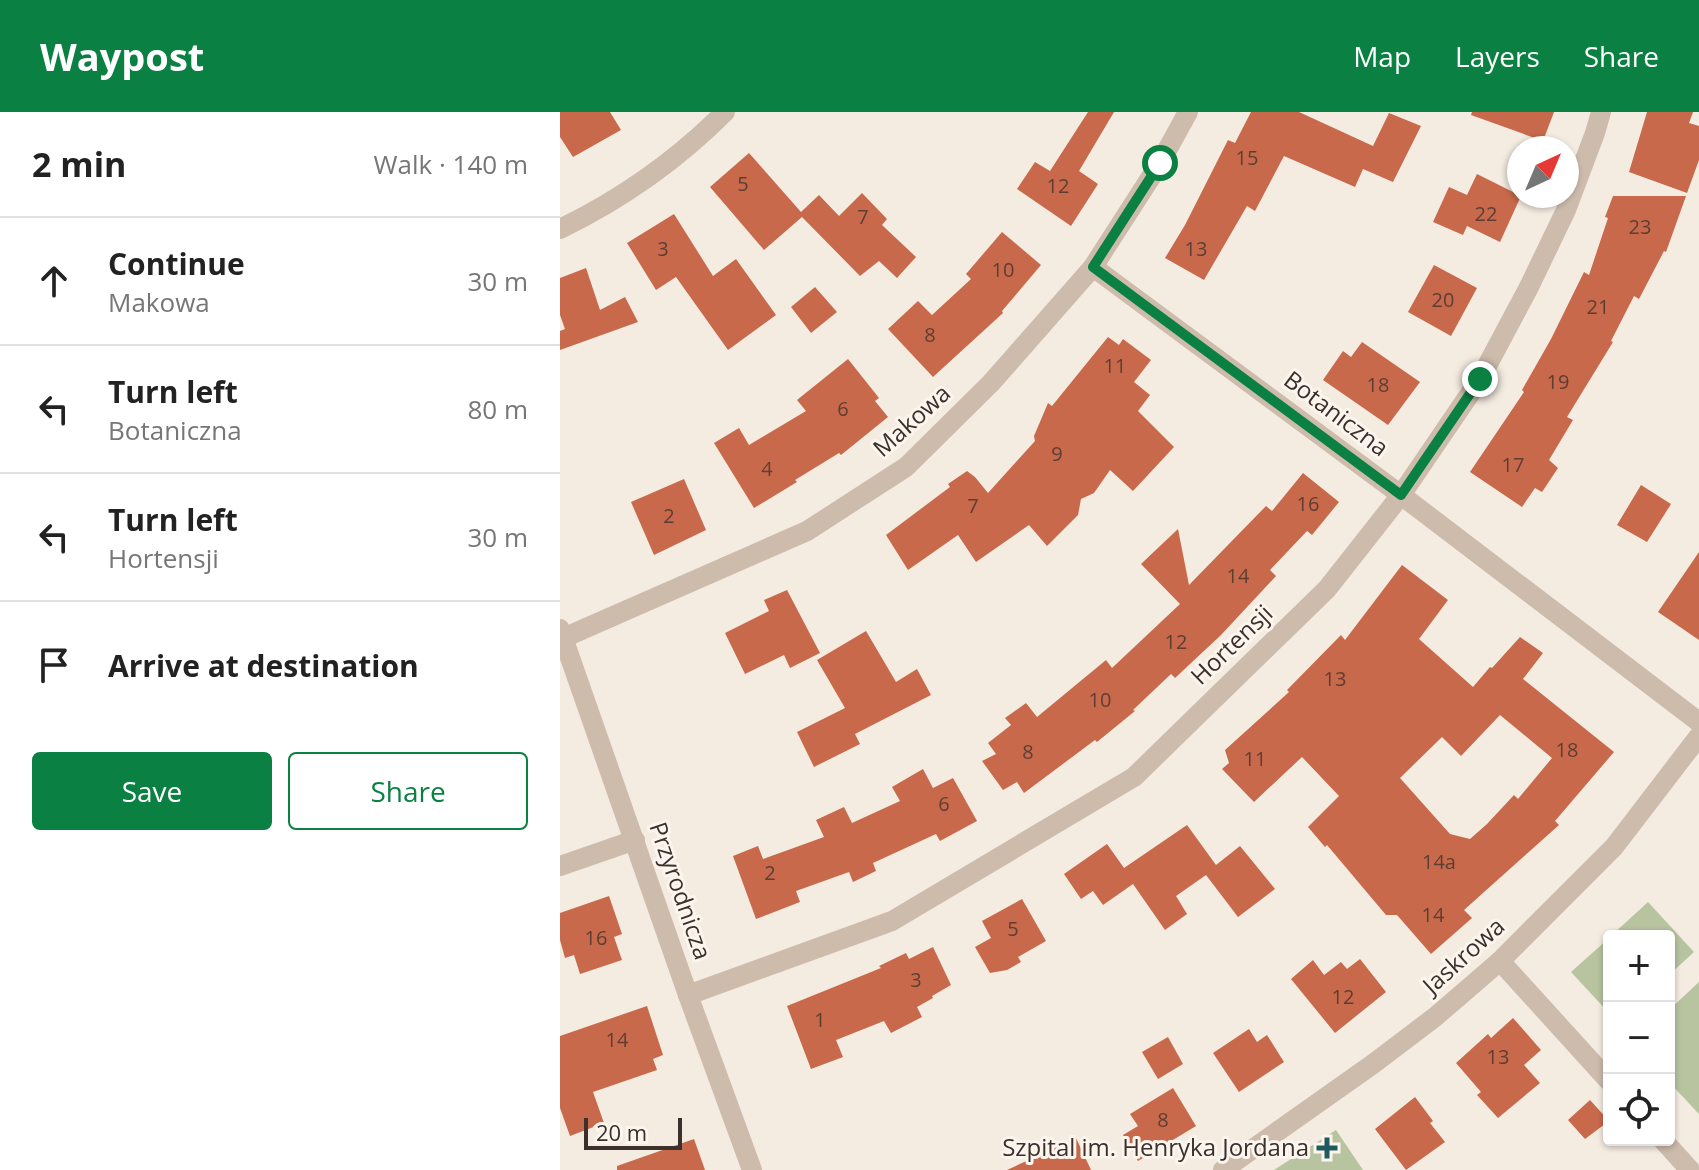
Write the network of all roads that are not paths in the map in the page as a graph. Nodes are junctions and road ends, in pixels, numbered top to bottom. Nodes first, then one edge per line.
1 (725, 112) edge
2 (1188, 112) edge
3 (1601, 112) edge
4 (560, 229) edge
5 (1093, 267) junction
6 (1401, 495) junction
7 (561, 633) edge
8 (1699, 722) edge
9 (1699, 736) edge
10 (635, 840) junction
11 (560, 866) edge
12 (1500, 961) junction
13 (688, 995) junction
14 (1603, 1074) edge
15 (1668, 1146) edge
16 (752, 1170) edge
17 (1223, 1170) edge
18 (1690, 1170) edge

1 - 4 street
2 - 5 street, Makowa
3 - 6 street, Hortensji
5 - 6 street, Botaniczna
5 - 7 street, Makowa
6 - 8 street, Botaniczna
6 - 13 street, Hortensji
7 - 10 street, Przyrodnicza
9 - 12 street, Jaskrowa
10 - 11 street
10 - 13 street, Przyrodnicza
12 - 14 street
12 - 17 street, Jaskrowa
13 - 16 street, Przyrodnicza
15 - 18 street

